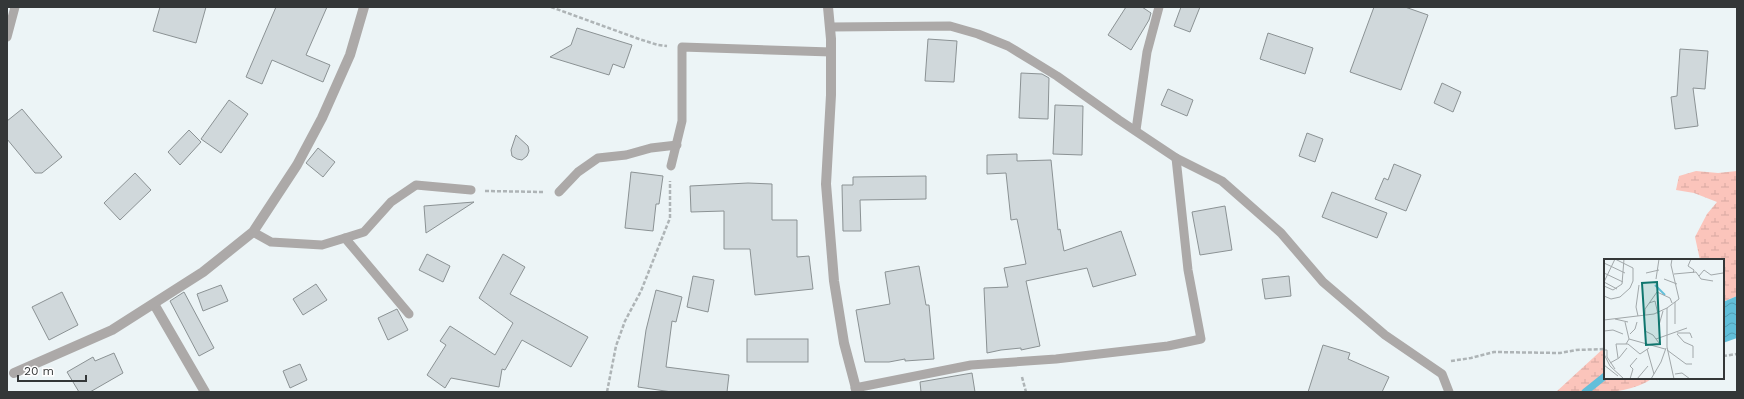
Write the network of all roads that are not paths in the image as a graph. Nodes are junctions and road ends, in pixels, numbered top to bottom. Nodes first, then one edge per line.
1 (15, 7) edge
2 (364, 7) edge
3 (828, 7) edge
4 (1159, 7) edge
5 (830, 27) junction
6 (7, 37) edge
7 (831, 52) junction
8 (1136, 130) junction
9 (677, 145) junction
10 (1176, 158) junction
11 (671, 166) road end
12 (471, 190) road end
13 (559, 192) road end
14 (253, 232) junction
15 (345, 238) junction
16 (154, 304) junction
17 (409, 314) dead end
18 (14, 373) dead end
19 (856, 390) edge
20 (205, 392) edge
21 (1449, 392) edge

1 - 6 lane
2 - 14 street
3 - 5 street
4 - 8 lane
5 - 7 street
5 - 8 lane
7 - 9 lane
7 - 19 street
8 - 10 lane
9 - 11 lane
9 - 13 lane
10 - 19 lane
10 - 21 lane
12 - 15 lane
14 - 15 lane
14 - 16 street
15 - 17 lane
16 - 18 street
16 - 20 street

